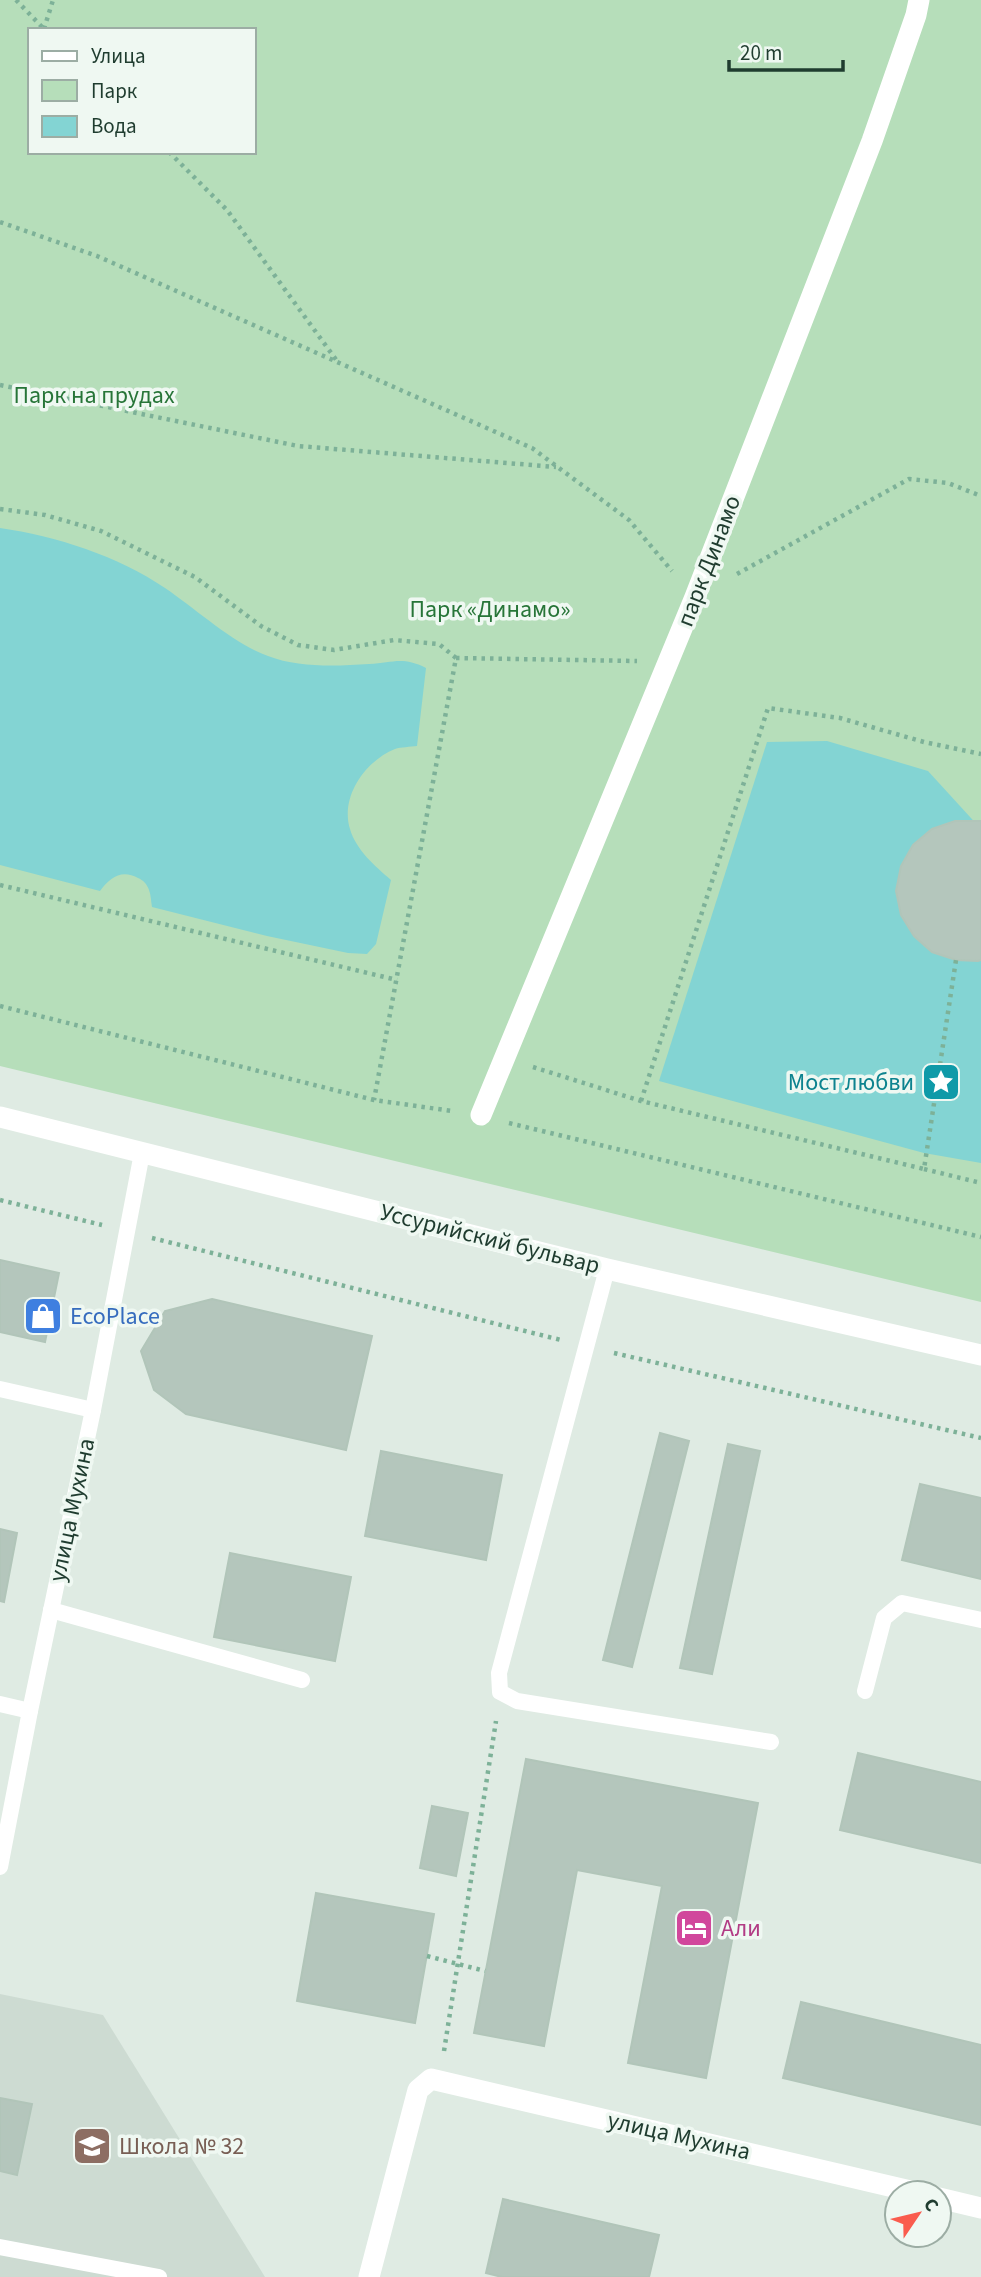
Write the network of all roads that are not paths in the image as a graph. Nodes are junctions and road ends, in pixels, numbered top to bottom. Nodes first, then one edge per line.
1 (919, 0) edge
2 (481, 1115) dead end
3 (0, 1117) edge
4 (142, 1153) junction
5 (607, 1269) junction
6 (981, 1355) edge
7 (0, 1389) edge
8 (93, 1410) junction
9 (51, 1610) junction
10 (981, 1620) edge
11 (302, 1680) dead end
12 (866, 1691) dead end
13 (0, 1704) edge
14 (30, 1711) junction
15 (772, 1742) dead end
16 (0, 1867) edge
17 (883, 2184) edge
18 (953, 2201) edge
19 (981, 2208) edge
20 (0, 2248) edge
21 (159, 2277) edge
22 (369, 2277) edge

1 - 2 street, парк Динамо
3 - 4 street, Уссурийский бульвар
4 - 5 street, Уссурийский бульвар
4 - 8 lane, улица Мухина
5 - 6 street, Уссурийский бульвар
5 - 15 lane
7 - 8 lane
8 - 9 lane, улица Мухина
9 - 11 lane
9 - 14 lane, улица Мухина
10 - 12 lane
13 - 14 lane
14 - 16 lane, улица Мухина
17 - 22 street, улица Мухина
18 - 19 street
20 - 21 lane

